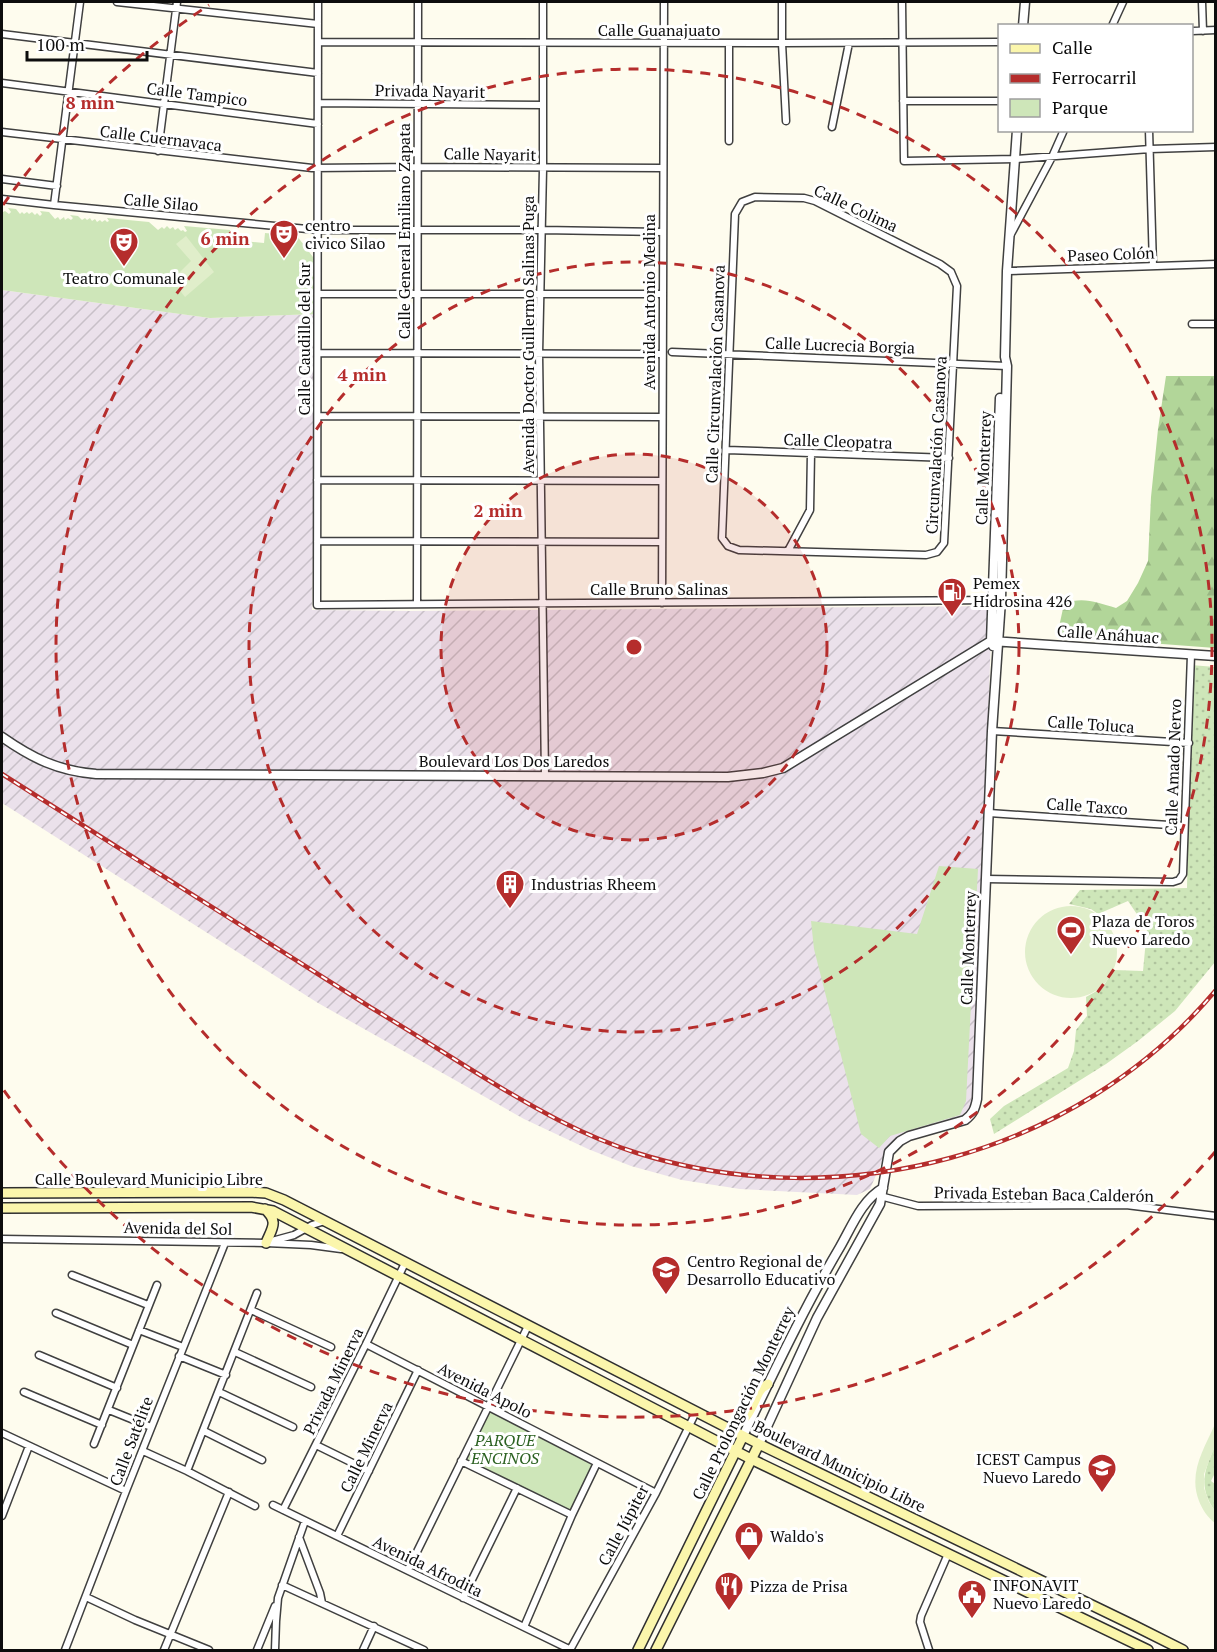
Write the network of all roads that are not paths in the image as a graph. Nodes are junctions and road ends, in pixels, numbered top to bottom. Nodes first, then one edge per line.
1 (80, 2) edge
2 (117, 2) edge
3 (318, 2) edge
4 (418, 2) edge
5 (543, 2) edge
6 (664, 2) edge
7 (782, 2) edge
8 (902, 2) edge
9 (1024, 2) edge
10 (1123, 2) edge
11 (1202, 2) edge
12 (177, 5) edge
13 (318, 24) junction
14 (1023, 24) edge
15 (1113, 24) edge
16 (1215, 30) edge
17 (1203, 31) junction
18 (1193, 32) edge
19 (2, 34) edge
20 (318, 42) junction
21 (998, 42) edge
22 (75, 43) junction
23 (418, 43) junction
24 (543, 43) junction
25 (663, 43) junction
26 (729, 43) junction
27 (849, 43) junction
28 (903, 43) junction
29 (782, 44) junction
30 (170, 55) junction
31 (318, 73) junction
32 (2, 83) edge
33 (69, 91) junction
34 (903, 101) junction
35 (998, 101) edge
36 (318, 103) junction
37 (164, 104) junction
38 (418, 104) junction
39 (543, 105) junction
40 (786, 121) dead end
41 (318, 124) junction
42 (832, 127) dead end
43 (2, 132) edge
44 (1017, 132) edge
45 (1063, 132) edge
46 (1149, 132) edge
47 (63, 140) junction
48 (729, 141) dead end
49 (1215, 147) edge
50 (1150, 150) junction
51 (158, 151) junction
52 (1052, 157) junction
53 (1016, 159) junction
54 (418, 167) junction
55 (318, 168) junction
56 (662, 168) junction
57 (543, 169) junction
58 (2, 179) edge
59 (57, 186) junction
60 (2, 199) edge
61 (742, 202) joint
62 (54, 205) junction
63 (318, 230) junction
64 (542, 230) junction
65 (418, 231) junction
66 (662, 232) junction
67 (1010, 237) junction
68 (1215, 264) edge
69 (1153, 266) junction
70 (1006, 271) junction
71 (951, 272) joint
72 (541, 293) junction
73 (318, 294) junction
74 (418, 294) junction
75 (662, 294) junction
76 (1192, 324) dead end
77 (1215, 324) edge
78 (672, 352) dead end
79 (318, 353) junction
80 (418, 353) junction
81 (539, 354) junction
82 (662, 354) junction
83 (729, 354) junction
84 (954, 363) junction
85 (1004, 366) junction
86 (318, 416) junction
87 (417, 416) junction
88 (540, 417) junction
89 (662, 417) junction
90 (727, 450) junction
91 (811, 453) junction
92 (949, 458) junction
93 (317, 480) junction
94 (417, 480) junction
95 (540, 480) junction
96 (662, 481) junction
97 (317, 541) junction
98 (417, 541) junction
99 (541, 542) junction
100 (662, 542) junction
101 (728, 546) joint
102 (788, 551) junction
103 (997, 600) junction
104 (662, 603) junction
105 (417, 604) junction
106 (543, 604) junction
107 (317, 605) joint
108 (995, 640) junction
109 (1191, 655) junction
110 (1215, 656) edge
111 (992, 731) junction
112 (2, 737) edge
113 (1189, 743) junction
114 (545, 776) junction
115 (989, 813) junction
116 (1184, 826) junction
117 (986, 879) junction
118 (2, 1193) edge
119 (879, 1193) junction
120 (2, 1208) edge
121 (263, 1208) junction
122 (1215, 1216) edge
123 (325, 1221) junction
124 (306, 1228) junction
125 (2, 1239) edge
126 (225, 1243) junction
127 (266, 1243) junction
128 (353, 1252) junction
129 (405, 1263) junction
130 (72, 1275) dead end
131 (399, 1276) junction
132 (157, 1285) dead end
133 (257, 1293) dead end
134 (148, 1305) junction
135 (251, 1310) junction
136 (56, 1313) dead end
137 (528, 1326) junction
138 (139, 1330) junction
139 (521, 1339) junction
140 (366, 1344) junction
141 (133, 1345) junction
142 (183, 1347) junction
143 (331, 1347) dead end
144 (235, 1352) junction
145 (39, 1355) dead end
146 (179, 1356) junction
147 (418, 1370) junction
148 (226, 1375) junction
149 (768, 1384) junction
150 (311, 1387) dead end
151 (117, 1388) junction
152 (651, 1389) junction
153 (24, 1392) dead end
154 (219, 1392) junction
155 (644, 1403) junction
156 (488, 1407) junction
157 (109, 1410) junction
158 (696, 1412) junction
159 (102, 1425) junction
160 (688, 1426) junction
161 (151, 1427) junction
162 (293, 1427) dead end
163 (727, 1428) junction
164 (204, 1431) junction
165 (2, 1433) edge
166 (743, 1436) junction
167 (94, 1444) dead end
168 (759, 1444) junction
169 (316, 1445) junction
170 (29, 1446) junction
171 (143, 1451) junction
172 (735, 1451) junction
173 (751, 1459) junction
174 (262, 1460) dead end
175 (461, 1461) junction
176 (597, 1463) junction
177 (188, 1471) junction
178 (369, 1471) junction
179 (517, 1488) junction
180 (126, 1491) junction
181 (229, 1492) junction
182 (656, 1493) junction
183 (273, 1505) dead end
184 (255, 1506) dead end
185 (284, 1510) junction
186 (903, 1514) junction
187 (572, 1515) junction
188 (2, 1516) edge
189 (305, 1521) junction
190 (895, 1528) junction
191 (338, 1536) junction
192 (299, 1537) junction
193 (948, 1554) junction
194 (997, 1559) junction
195 (408, 1570) junction
196 (990, 1574) junction
197 (282, 1585) junction
198 (86, 1597) junction
199 (278, 1598) junction
200 (464, 1598) junction
201 (322, 1603) junction
202 (374, 1626) junction
203 (524, 1627) junction
204 (171, 1634) junction
205 (1177, 1649) edge
206 (65, 1650) edge
207 (164, 1650) edge
208 (209, 1650) edge
209 (258, 1650) edge
210 (275, 1650) edge
211 (363, 1650) edge
212 (424, 1650) edge
213 (571, 1650) edge
214 (638, 1650) edge
215 (656, 1650) edge
216 (929, 1650) edge
217 (1148, 1650) edge

1 - 22 street
2 - 12 street
3 - 13 street, Calle Caudillo del Sur
4 - 23 street, Calle General Emiliano Zapata
5 - 24 street, Avenida Doctor Guillermo Salinas Puga
6 - 25 street, Avenida Antonio Medina
7 - 29 street
8 - 28 street
9 - 14 street
10 - 15 street
11 - 17 street
12 - 13 street
12 - 30 street
13 - 20 street, Calle Caudillo del Sur
16 - 17 street
17 - 18 street
19 - 22 street
20 - 23 street, Calle Guanajuato
20 - 31 street, Calle Caudillo del Sur
21 - 28 street, Calle Guanajuato
22 - 30 street
22 - 33 street
23 - 24 street, Calle Guanajuato
23 - 38 street, Calle General Emiliano Zapata
24 - 25 street, Calle Guanajuato
24 - 39 street, Avenida Doctor Guillermo Salinas Puga
25 - 26 street, Calle Guanajuato
25 - 56 street, Avenida Antonio Medina
26 - 29 street, Calle Guanajuato
26 - 48 street
27 - 28 street, Calle Guanajuato
27 - 29 street, Calle Guanajuato
27 - 42 street
28 - 34 street
29 - 40 street
30 - 31 street
30 - 37 street
31 - 36 street, Calle Caudillo del Sur
32 - 33 street, Calle Tampico
33 - 37 street, Calle Tampico
33 - 47 street
34 - 35 street
34 - 53 street
36 - 38 street, Privada Nayarit
36 - 41 street, Calle Caudillo del Sur
37 - 41 street, Calle Tampico
37 - 51 street
38 - 39 street, Privada Nayarit
38 - 54 street, Calle General Emiliano Zapata
39 - 57 street, Avenida Doctor Guillermo Salinas Puga
41 - 55 street, Calle Caudillo del Sur
43 - 47 street, Calle Cuernavaca
44 - 53 street, Calle Monterrey
45 - 52 street
46 - 50 street
47 - 51 street, Calle Cuernavaca
47 - 59 street
49 - 50 street
50 - 52 street
50 - 69 street
51 - 55 street, Calle Cuernavaca
52 - 53 street
52 - 67 street
53 - 67 street, Calle Monterrey
54 - 55 street, Calle Nayarit
54 - 57 street, Calle Nayarit
54 - 65 street, Calle General Emiliano Zapata
55 - 63 street, Calle Caudillo del Sur
56 - 57 street, Calle Nayarit
56 - 66 street, Avenida Antonio Medina
57 - 64 street, Avenida Doctor Guillermo Salinas Puga
58 - 59 street
59 - 62 street
60 - 62 street, Calle Silao
61 - 71 street, Calle Colima
61 - 83 street, Calle Circunvalación Casanova
62 - 63 street, Calle Silao
63 - 65 street, Calle Silao
63 - 73 street, Calle Caudillo del Sur
64 - 65 street, Calle Silao
64 - 66 street, Calle Silao
64 - 72 street, Avenida Doctor Guillermo Salinas Puga
65 - 74 street, Calle General Emiliano Zapata
66 - 75 street, Avenida Antonio Medina
67 - 70 street, Calle Monterrey
68 - 69 street, Paseo Colón
69 - 70 street, Paseo Colón
70 - 85 street, Calle Monterrey
71 - 84 street, Circunvalación Casanova
72 - 74 street
72 - 75 street
72 - 81 street, Avenida Doctor Guillermo Salinas Puga
73 - 74 street
73 - 79 street, Calle Caudillo del Sur
74 - 80 street, Calle General Emiliano Zapata
75 - 82 street, Avenida Antonio Medina
76 - 77 street
78 - 83 street, Calle Lucrecia Borgia
79 - 80 street
79 - 86 street, Calle Caudillo del Sur
80 - 81 street
80 - 87 street, Calle General Emiliano Zapata
81 - 82 street
81 - 88 street, Avenida Doctor Guillermo Salinas Puga
82 - 89 street, Avenida Antonio Medina
83 - 84 street, Calle Lucrecia Borgia
83 - 90 street, Calle Circunvalación Casanova
84 - 85 street, Calle Lucrecia Borgia
84 - 92 street, Circunvalación Casanova
85 - 103 street, Calle Monterrey
86 - 87 street
86 - 93 street, Calle Caudillo del Sur
87 - 88 street
87 - 94 street, Calle General Emiliano Zapata
88 - 89 street
88 - 95 street, Avenida Doctor Guillermo Salinas Puga
89 - 96 street, Avenida Antonio Medina
90 - 91 street, Calle Cleopatra
90 - 101 street, Calle Circunvalación Casanova
91 - 92 street, Calle Cleopatra
91 - 102 street
92 - 102 street, Circunvalación Casanova
93 - 94 street
93 - 97 street, Calle Caudillo del Sur
94 - 95 street
94 - 98 street, Calle General Emiliano Zapata
95 - 96 street
95 - 99 street, Avenida Doctor Guillermo Salinas Puga
96 - 100 street, Avenida Antonio Medina
97 - 98 street
97 - 107 street, Calle Caudillo del Sur
98 - 99 street
98 - 105 street, Calle General Emiliano Zapata
99 - 100 street
99 - 106 street, Avenida Doctor Guillermo Salinas Puga
100 - 104 street, Avenida Antonio Medina
101 - 102 street, Circunvalación Casanova
103 - 104 street, Calle Bruno Salinas
103 - 108 street, Calle Monterrey
104 - 106 street, Calle Bruno Salinas
105 - 106 street, Calle Bruno Salinas
105 - 107 street, Calle Bruno Salinas
106 - 114 street, Avenida Doctor Guillermo Salinas Puga
108 - 109 street, Calle Anáhuac
108 - 111 street, Calle Monterrey
108 - 114 street, Boulevard Los Dos Laredos
109 - 110 street, Calle Anáhuac
109 - 113 street, Calle Amado Nervo
111 - 113 street, Calle Toluca
111 - 115 street, Calle Monterrey
112 - 114 street, Boulevard Los Dos Laredos
113 - 116 street, Calle Amado Nervo
115 - 116 street, Calle Taxco
115 - 117 street, Calle Monterrey
116 - 117 street, Calle Amado Nervo
117 - 119 street, Calle Monterrey
118 - 123 main road, Calle Boulevard Municipio Libre
119 - 122 street, Privada Esteban Baca Calderón
119 - 149 street, Calle Prolongación Monterrey
119 - 168 street, Calle Prolongación Monterrey
120 - 121 main road, Calle Boulevard Municipio Libre
121 - 124 main road, Calle Boulevard Municipio Libre
121 - 127 main road
123 - 124 street
123 - 129 main road, Boulevard Municipio Libre
124 - 127 street
124 - 128 main road, Boulevard Municipio Libre
125 - 126 street, Avenida del Sol
126 - 127 street, Avenida del Sol
126 - 142 street, Calle Satélite
127 - 128 street, Avenida del Sol
128 - 131 main road, Boulevard Municipio Libre
129 - 131 street, Privada Minerva
129 - 137 main road, Boulevard Municipio Libre
130 - 134 street
131 - 139 main road, Boulevard Municipio Libre
131 - 140 street, Privada Minerva
132 - 134 street
133 - 135 street
134 - 138 street
135 - 143 street
135 - 144 street
136 - 141 street
137 - 139 street
137 - 152 main road, Boulevard Municipio Libre
138 - 141 street
138 - 142 street
139 - 155 main road, Boulevard Municipio Libre
139 - 156 street
140 - 147 street, Avenida Apolo
140 - 169 street, Privada Minerva
141 - 151 street
142 - 146 street, Calle Satélite
144 - 148 street
144 - 150 street
145 - 151 street
146 - 148 street
146 - 161 street, Calle Satélite
147 - 156 street, Avenida Apolo
147 - 178 street, Calle Minerva
148 - 154 street
149 - 163 main road
149 - 166 street, Calle Prolongación Monterrey
151 - 157 street
152 - 155 main road
152 - 158 main road, Boulevard Municipio Libre
153 - 159 street
154 - 162 street
154 - 164 street
155 - 160 main road, Boulevard Municipio Libre
156 - 175 street
156 - 176 street, Avenida Apolo
157 - 159 street
157 - 161 street
158 - 160 street, Calle Júpiter
158 - 163 main road, Boulevard Municipio Libre
159 - 167 street
160 - 172 main road, Boulevard Municipio Libre
160 - 182 street, Calle Júpiter
161 - 171 street, Calle Satélite
163 - 166 main road, Boulevard Municipio Libre
164 - 174 street
164 - 177 street
165 - 170 street
166 - 168 main road, Boulevard Municipio Libre
166 - 172 main road, Calle Prolongación Monterrey
168 - 173 main road, Calle Prolongación Monterrey
168 - 186 main road, Boulevard Municipio Libre
169 - 178 street
169 - 185 street, Privada Minerva
170 - 180 street
170 - 188 street
171 - 177 street
171 - 180 street, Calle Satélite
172 - 173 main road, Boulevard Municipio Libre
172 - 214 main road, Calle Prolongación Monterrey
173 - 190 main road, Boulevard Municipio Libre
173 - 215 main road, Calle Prolongación Monterrey
175 - 179 street
175 - 195 street
176 - 182 street, Avenida Apolo
176 - 187 street
177 - 181 street
178 - 191 street, Calle Minerva
179 - 187 street
179 - 200 street
180 - 198 street, Calle Satélite
181 - 184 street
181 - 204 street
182 - 213 street, Calle Júpiter
183 - 185 street, Avenida Afrodita
185 - 189 street, Avenida Afrodita
186 - 190 main road
186 - 194 main road, Boulevard Municipio Libre
187 - 203 street
189 - 191 street, Avenida Afrodita
189 - 192 street
190 - 193 main road, Boulevard Municipio Libre
191 - 195 street, Avenida Afrodita
192 - 197 street
192 - 201 street
193 - 196 main road, Boulevard Municipio Libre
193 - 216 street
194 - 196 main road
194 - 205 main road, Boulevard Municipio Libre
195 - 200 street, Avenida Afrodita
196 - 217 main road, Boulevard Municipio Libre
197 - 199 street
197 - 201 street
198 - 204 street
198 - 206 street, Calle Satélite
199 - 209 street
199 - 210 street
200 - 203 street, Avenida Afrodita
201 - 202 street
202 - 211 street
202 - 212 street
203 - 213 street, Avenida Afrodita
204 - 207 street
204 - 208 street

